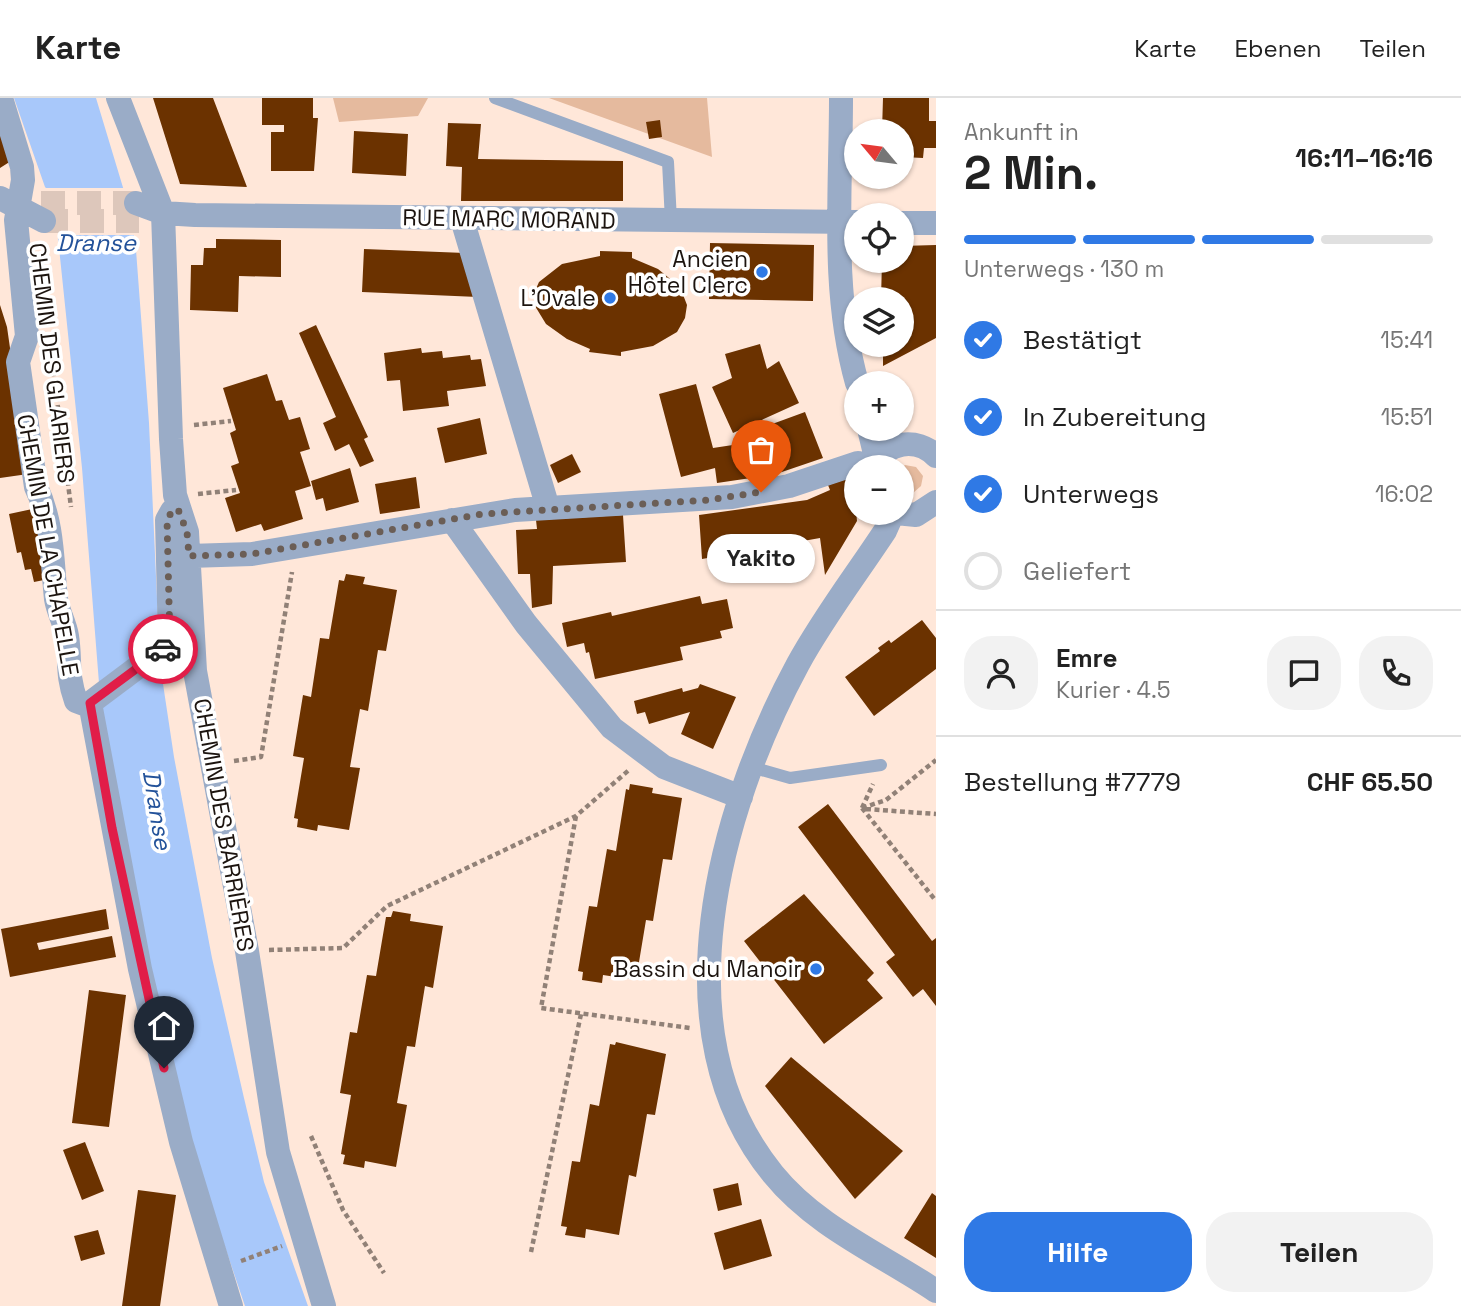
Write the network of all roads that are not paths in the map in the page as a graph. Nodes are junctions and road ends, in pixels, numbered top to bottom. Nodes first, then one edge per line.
1 (1, 98) edge
2 (118, 98) edge
3 (495, 98) edge
4 (841, 98) edge
5 (847, 203) edge
6 (26, 208) edge
7 (138, 212) tunnel mouth
8 (163, 213) junction
9 (462, 219) junction
10 (671, 221) junction
11 (844, 222) edge
12 (914, 223) edge
13 (936, 223) edge
14 (844, 273) edge
15 (856, 371) edge
16 (936, 428) edge
17 (917, 443) edge
18 (885, 455) edge
19 (844, 468) edge
20 (183, 502) junction
21 (936, 502) edge
22 (548, 508) junction
23 (914, 514) edge
24 (452, 520) junction
25 (888, 525) edge
26 (189, 556) junction
27 (90, 703) junction
28 (881, 765) dead end
29 (751, 767) junction
30 (741, 797) junction
31 (936, 1291) edge
32 (231, 1306) edge
33 (324, 1306) edge

1 - 6 street, CHEMIN DE LA CHAPELLE
2 - 8 street, CHEMIN DES BARRIÈRES
3 - 10 lane
4 - 5 street
6 - 27 street, CHEMIN DE LA CHAPELLE
7 - 8 street, RUE MARC MORAND
8 - 9 street, RUE MARC MORAND
8 - 20 street, CHEMIN DES BARRIÈRES
9 - 10 street, RUE MARC MORAND
9 - 22 street
10 - 11 street, RUE MARC MORAND
12 - 13 street
14 - 15 street
16 - 17 street
17 - 18 street
19 - 22 street
20 - 26 street, CHEMIN DES BARRIÈRES
20 - 27 street
21 - 23 street
22 - 24 street
24 - 26 street
24 - 30 street
25 - 29 street
26 - 33 street, CHEMIN DES BARRIÈRES
27 - 32 street
28 - 29 lane
29 - 30 street
30 - 31 street

